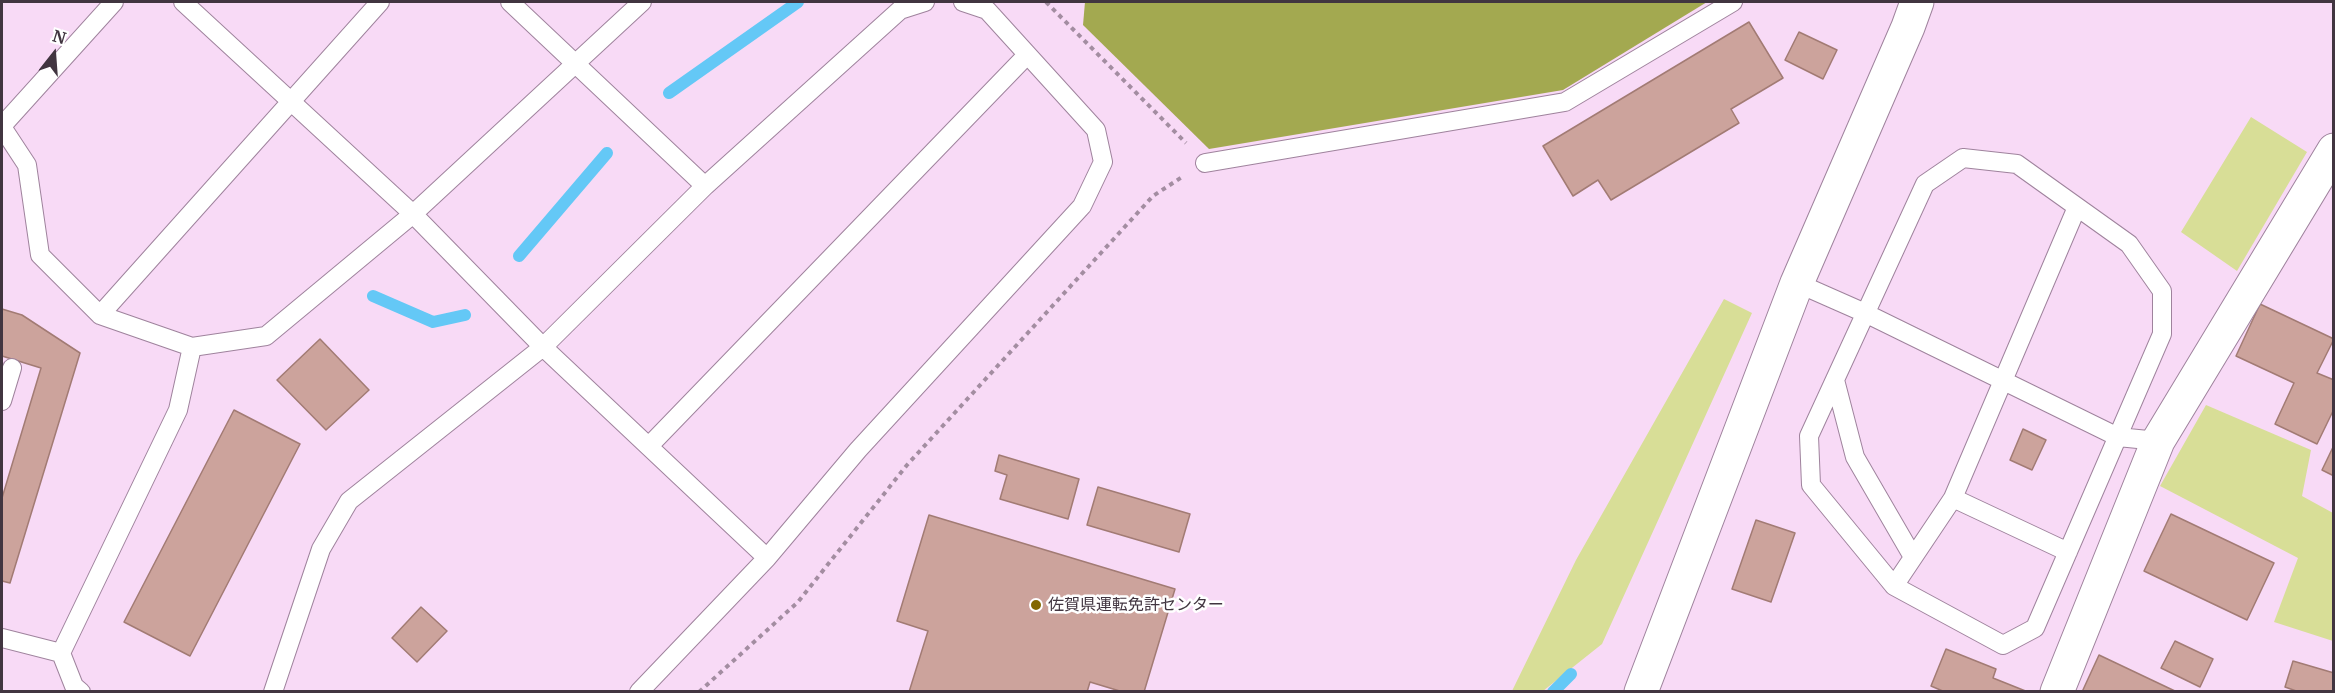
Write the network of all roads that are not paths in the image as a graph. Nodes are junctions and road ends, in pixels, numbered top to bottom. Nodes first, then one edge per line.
1 (114, 2) edge
2 (183, 2) edge
3 (380, 2) edge
4 (510, 2) edge
5 (642, 2) edge
6 (925, 2) edge
7 (963, 2) edge
8 (1733, 2) edge
9 (1917, 2) edge
10 (1027, 55) junction
11 (575, 63) junction
12 (291, 102) junction
13 (2, 126) edge
14 (2334, 150) edge
15 (1205, 163) dead end
16 (705, 186) junction
17 (2077, 207) junction
18 (413, 214) junction
19 (1797, 283) junction
20 (1865, 313) junction
21 (100, 315) junction
22 (192, 347) junction
23 (543, 347) junction
24 (12, 368) dead end
25 (1835, 380) junction
26 (2003, 381) junction
27 (2, 401) edge
28 (2118, 437) junction
29 (2158, 441) junction
30 (648, 446) junction
31 (1953, 498) junction
32 (2068, 552) junction
33 (1913, 556) junction
34 (767, 558) junction
35 (1894, 586) junction
36 (2, 638) edge
37 (61, 653) junction
38 (81, 692) edge
39 (273, 692) edge
40 (639, 692) edge
41 (1641, 692) edge
42 (2057, 692) edge

1 - 13 lane
2 - 12 lane
3 - 12 lane
4 - 11 lane
5 - 11 lane
6 - 16 lane
7 - 10 lane
8 - 15 lane
9 - 19 street
10 - 30 lane
10 - 34 lane
11 - 16 lane
11 - 18 lane
12 - 18 lane
12 - 21 lane
13 - 21 lane
14 - 29 street
16 - 23 lane
17 - 20 lane
17 - 26 lane
17 - 28 lane
18 - 22 lane
18 - 23 lane
19 - 20 lane
19 - 41 street
20 - 25 lane
20 - 26 lane
21 - 22 lane
22 - 37 lane
23 - 30 lane
23 - 39 lane
24 - 27 lane
25 - 33 lane
25 - 35 lane
26 - 28 lane
26 - 31 lane
28 - 29 lane
28 - 32 lane
29 - 42 street
30 - 34 lane
31 - 32 lane
31 - 33 lane
32 - 35 lane
33 - 35 lane
34 - 40 lane
36 - 37 lane
37 - 38 lane

